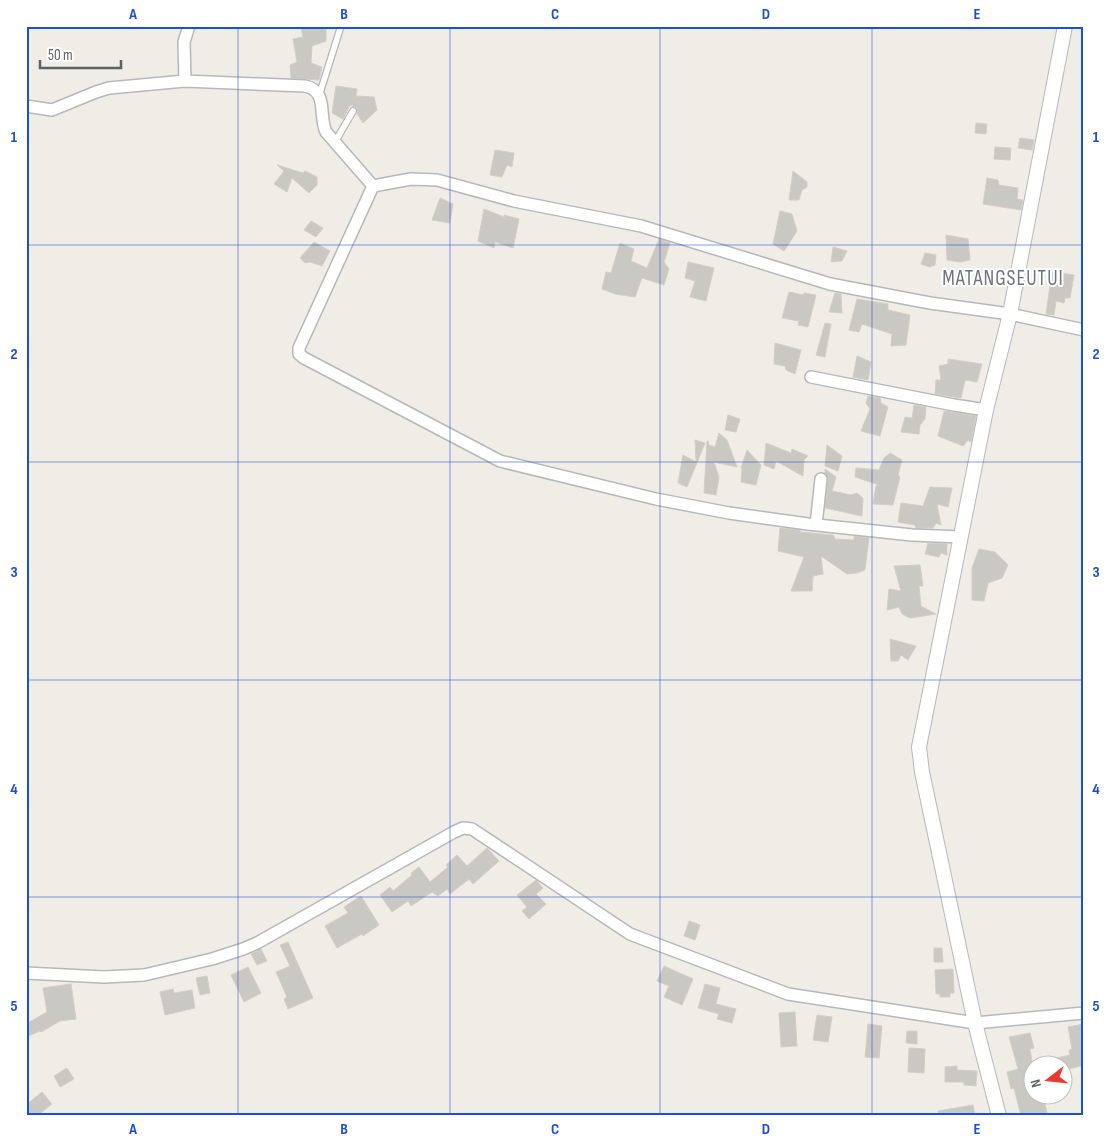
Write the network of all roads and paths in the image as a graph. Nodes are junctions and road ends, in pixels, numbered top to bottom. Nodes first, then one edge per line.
1 (189, 26) edge
2 (341, 26) edge
3 (1065, 26) edge
4 (185, 81) junction
5 (319, 96) junction
6 (26, 106) edge
7 (353, 111) dead end
8 (335, 142) junction
9 (373, 186) junction
10 (1010, 314) junction
11 (1084, 330) edge
12 (811, 378) dead end
13 (986, 410) junction
14 (821, 479) dead end
15 (816, 525) junction
16 (961, 537) junction
17 (26, 973) edge
18 (1084, 1014) edge
19 (975, 1023) junction
20 (999, 1116) edge

1 - 4 street
2 - 5 lane
3 - 10 street
4 - 5 street
4 - 6 street
5 - 8 street
7 - 8 lane
8 - 9 street
9 - 10 street
9 - 15 street
10 - 11 street
10 - 13 street
12 - 13 street
13 - 16 street
14 - 15 street
15 - 16 street
16 - 19 street
17 - 19 street
18 - 19 street
19 - 20 street

